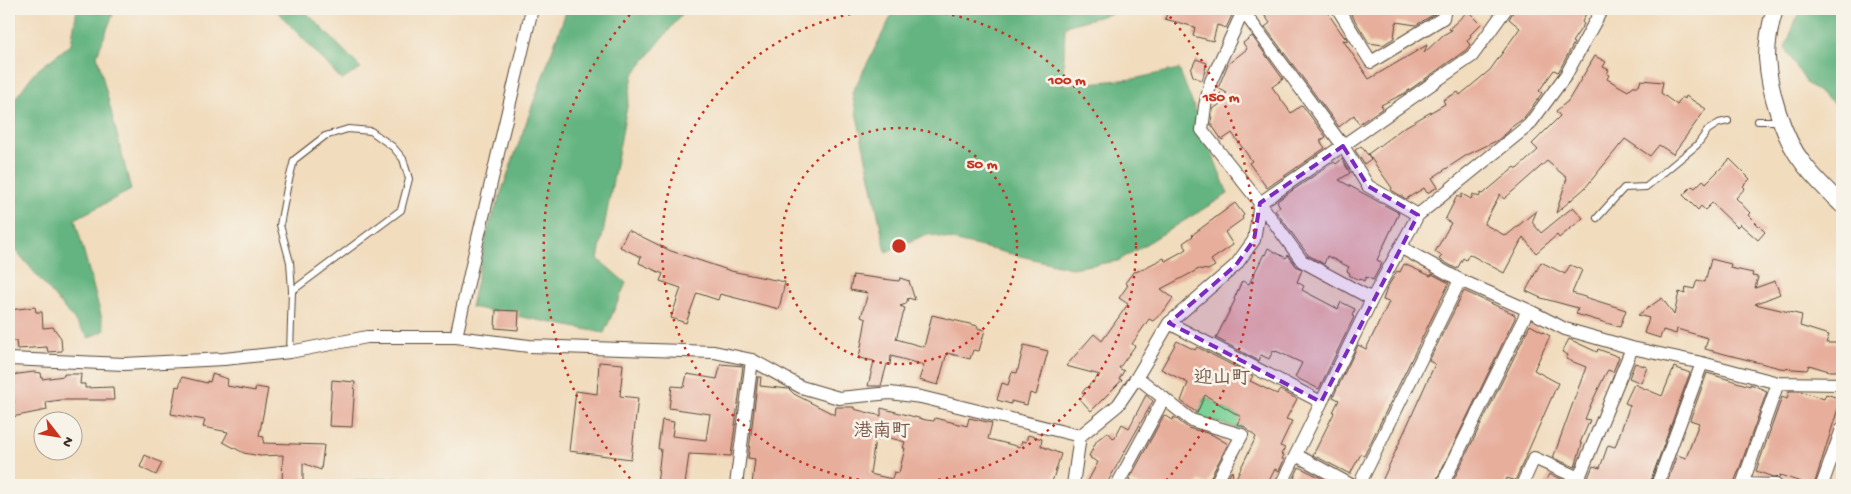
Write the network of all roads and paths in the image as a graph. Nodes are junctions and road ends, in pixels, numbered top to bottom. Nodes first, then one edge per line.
1 (532, 9) edge
2 (1338, 9) edge
3 (1445, 9) edge
4 (1506, 9) edge
5 (1602, 9) edge
6 (1775, 9) edge
7 (1244, 10) edge
8 (1728, 121) dead end
9 (1758, 121) dead end
10 (1781, 121) junction
11 (1343, 146) junction
12 (1260, 203) junction
13 (1842, 206) edge
14 (1418, 214) junction
15 (1597, 218) dead end
16 (1400, 247) junction
17 (1460, 280) junction
18 (292, 291) junction
19 (1372, 300) junction
20 (1528, 310) junction
21 (1170, 323) junction
22 (456, 338) junction
23 (1632, 348) junction
24 (290, 352) junction
25 (9, 359) edge
26 (752, 360) junction
27 (1702, 363) junction
28 (1137, 377) junction
29 (1778, 383) junction
30 (1842, 384) edge
31 (1164, 398) junction
32 (1321, 402) junction
33 (1842, 429) edge
34 (1080, 436) junction
35 (1296, 455) junction
36 (1577, 482) edge
37 (1742, 484) edge
38 (736, 485) edge
39 (1073, 485) edge
40 (1117, 485) edge
41 (1215, 485) edge
42 (1281, 485) edge
43 (1351, 485) edge
44 (1359, 485) edge
45 (1442, 485) edge
46 (1522, 485) edge
47 (1657, 485) edge
48 (1776, 485) edge
49 (1822, 485) edge

1 - 22 street
2 - 3 street
4 - 11 street
5 - 14 street
6 - 10 street
7 - 11 street
7 - 12 street
8 - 15 lane
9 - 10 lane
10 - 13 street
11 - 12 street
11 - 14 street
12 - 19 street
12 - 21 street
14 - 16 street
16 - 17 street
16 - 19 street
17 - 20 street
17 - 44 street
18 - 18 lane
18 - 24 lane
19 - 32 street
20 - 23 street
20 - 45 street
21 - 28 street
21 - 32 street
22 - 24 street
22 - 26 street
23 - 27 street
23 - 36 street
24 - 25 street
26 - 34 street
26 - 38 street
27 - 29 street
27 - 47 street
28 - 31 street
28 - 34 street
29 - 30 street
29 - 37 street
31 - 40 street
31 - 41 street
32 - 35 street
33 - 49 street
34 - 39 street
35 - 42 street
35 - 43 street
36 - 46 street
37 - 48 street

